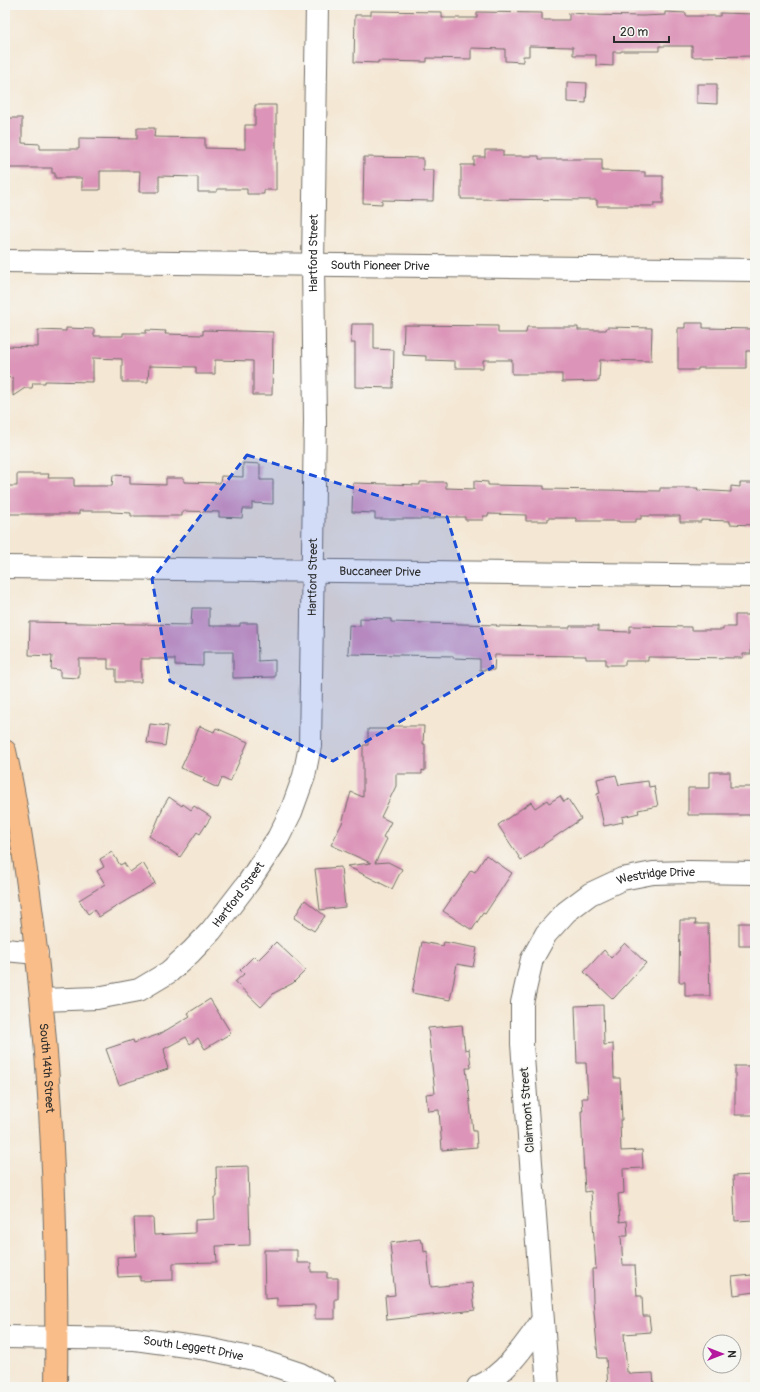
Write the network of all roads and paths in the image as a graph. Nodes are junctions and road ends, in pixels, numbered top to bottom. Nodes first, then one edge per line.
1 (316, 5) edge
2 (5, 261) edge
3 (313, 264) junction
4 (755, 270) edge
5 (5, 567) edge
6 (312, 571) junction
7 (755, 576) edge
8 (5, 751) edge
9 (755, 873) edge
10 (566, 912) joint
11 (5, 950) edge
12 (37, 953) junction
13 (42, 1000) junction
14 (542, 1321) junction
15 (56, 1337) junction
16 (5, 1338) edge
17 (56, 1387) edge
18 (325, 1387) edge
19 (478, 1387) edge
20 (548, 1387) edge

1 - 3 street, Hartford Street
2 - 3 street, South Pioneer Drive
3 - 4 street, South Pioneer Drive
3 - 6 street, Hartford Street
5 - 6 street, Buccaneer Drive
6 - 7 street, Buccaneer Drive
6 - 13 street, Hartford Street
8 - 12 main road, South 14th Street
9 - 10 street, Westridge Drive
10 - 14 street, Clairmont Street
11 - 12 street
12 - 13 main road, South 14th Street
13 - 15 main road, South 14th Street
14 - 19 street
14 - 20 street, Clairmont Street
15 - 16 street, South Leggett Drive
15 - 17 main road, South 14th Street
15 - 18 street, South Leggett Drive

